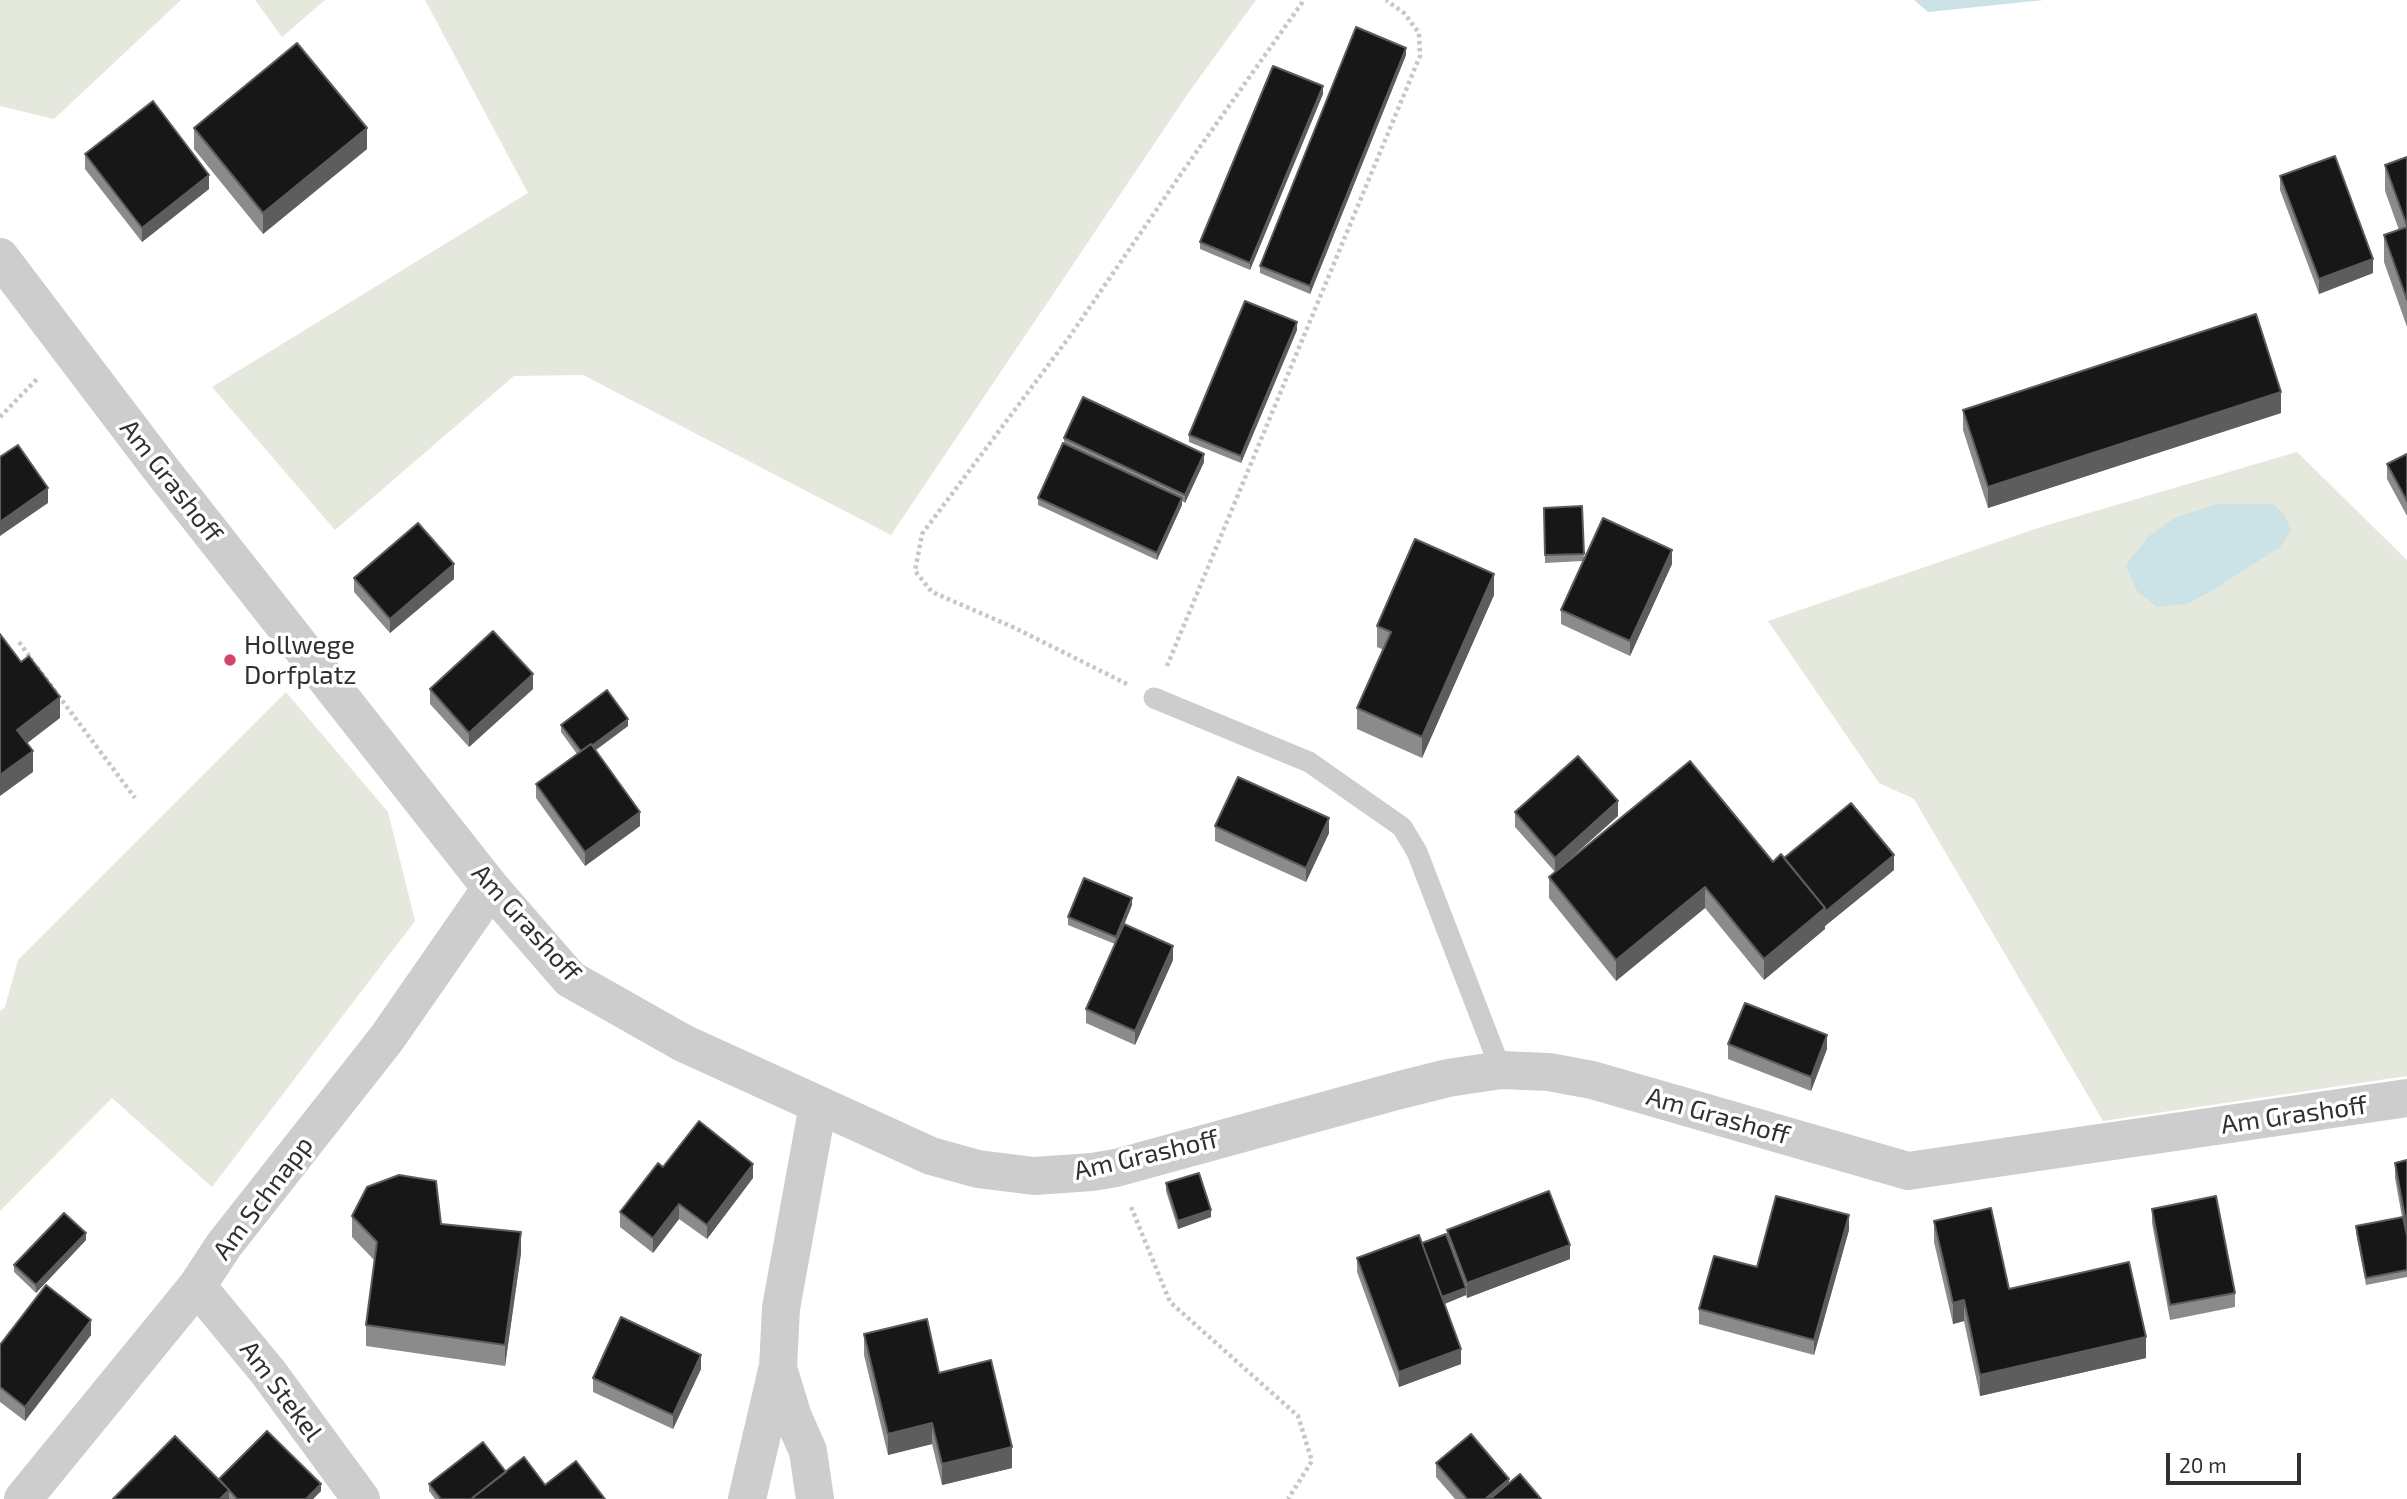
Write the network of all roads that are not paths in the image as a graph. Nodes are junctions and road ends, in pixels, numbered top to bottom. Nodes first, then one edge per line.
1 (0, 257) edge
2 (1154, 698) road end
3 (491, 888) junction
4 (1501, 1070) junction
5 (2407, 1098) edge
6 (818, 1105) junction
7 (198, 1286) junction
8 (778, 1368) junction
9 (23, 1499) edge
10 (361, 1499) edge
11 (747, 1499) edge
12 (815, 1499) edge

1 - 3 street, Am Grashoff
2 - 4 lane
3 - 6 street, Am Grashoff
3 - 7 street, Am Schnapp
4 - 5 street, Am Grashoff
4 - 6 street, Am Grashoff
6 - 8 street
7 - 9 street, Am Schnapp
7 - 10 street, Am Stekel
8 - 11 street
8 - 12 street

